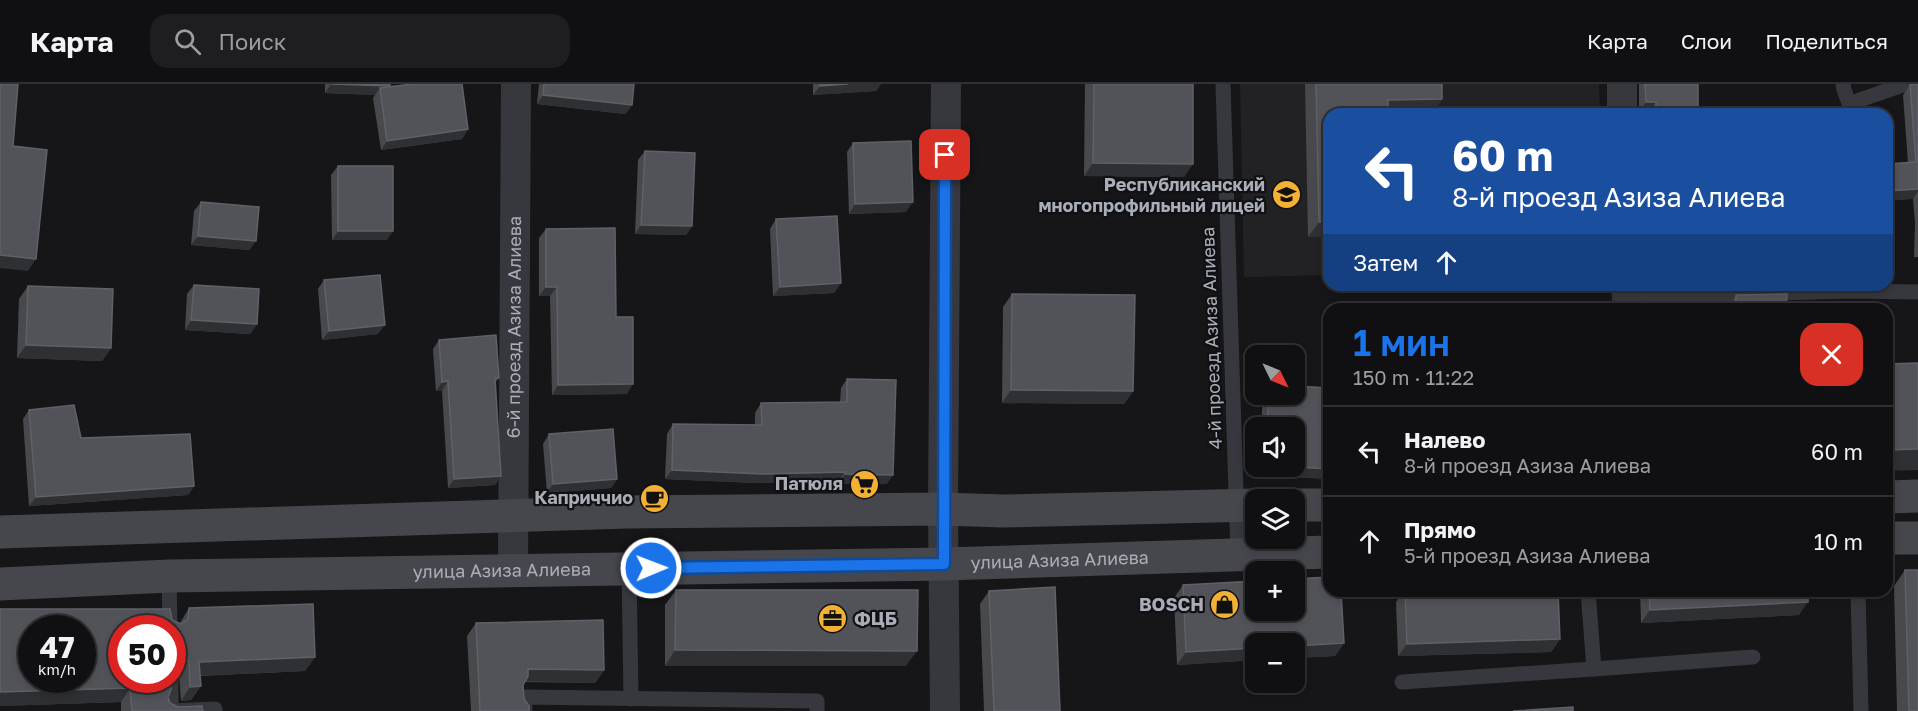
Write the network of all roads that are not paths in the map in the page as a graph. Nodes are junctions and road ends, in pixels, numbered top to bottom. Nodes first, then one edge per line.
1 (516, 84) edge
2 (945, 84) edge
3 (1223, 84) edge
4 (1622, 84) edge
5 (1843, 84) edge
6 (1906, 84) edge
7 (1622, 108) edge
8 (1851, 108) edge
9 (1775, 291) edge
10 (1893, 291) edge
11 (1918, 292) edge
12 (1627, 297) edge
13 (1245, 489) edge
14 (1918, 496) edge
15 (1893, 497) edge
16 (1245, 505) edge
17 (1305, 505) edge
18 (1323, 505) edge
19 (943, 509) junction
20 (1245, 511) edge
21 (513, 517) junction
22 (0, 532) edge
23 (1893, 538) edge
24 (1918, 538) edge
25 (1323, 552) edge
26 (1238, 555) junction
27 (944, 564) junction
28 (629, 568) junction
29 (513, 570) junction
30 (169, 576) junction
31 (0, 584) edge
32 (1588, 597) edge
33 (1858, 597) edge
34 (170, 615) edge
35 (1753, 657) dead end
36 (1594, 669) junction
37 (1402, 682) dead end
38 (170, 693) edge
39 (631, 699) junction
40 (169, 711) edge
41 (215, 711) edge
42 (525, 711) edge
43 (817, 711) edge
44 (945, 711) edge
45 (1861, 711) edge

1 - 21 street, 6-й проезд Азиза Алиева
2 - 19 street
3 - 13 lane, 4-й проезд Азиза Алиева
4 - 7 street
5 - 8 lane
6 - 8 lane
9 - 12 lane
10 - 11 lane
14 - 15 main road
16 - 19 main road
17 - 18 main road
19 - 21 main road
19 - 27 street
20 - 26 lane, 4-й проезд Азиза Алиева
21 - 22 main road
21 - 29 street, 6-й проезд Азиза Алиева
23 - 24 main road
25 - 26 main road, улица Азиза Алиева
26 - 27 main road, улица Азиза Алиева
27 - 28 main road, улица Азиза Алиева
27 - 44 street
28 - 29 main road, улица Азиза Алиева
28 - 39 lane
29 - 30 main road, улица Азиза Алиева
30 - 31 main road, улица Азиза Алиева
30 - 34 lane
32 - 36 lane
33 - 45 lane
35 - 36 lane
36 - 37 lane
38 - 40 lane
39 - 42 lane
39 - 43 lane
40 - 41 lane

